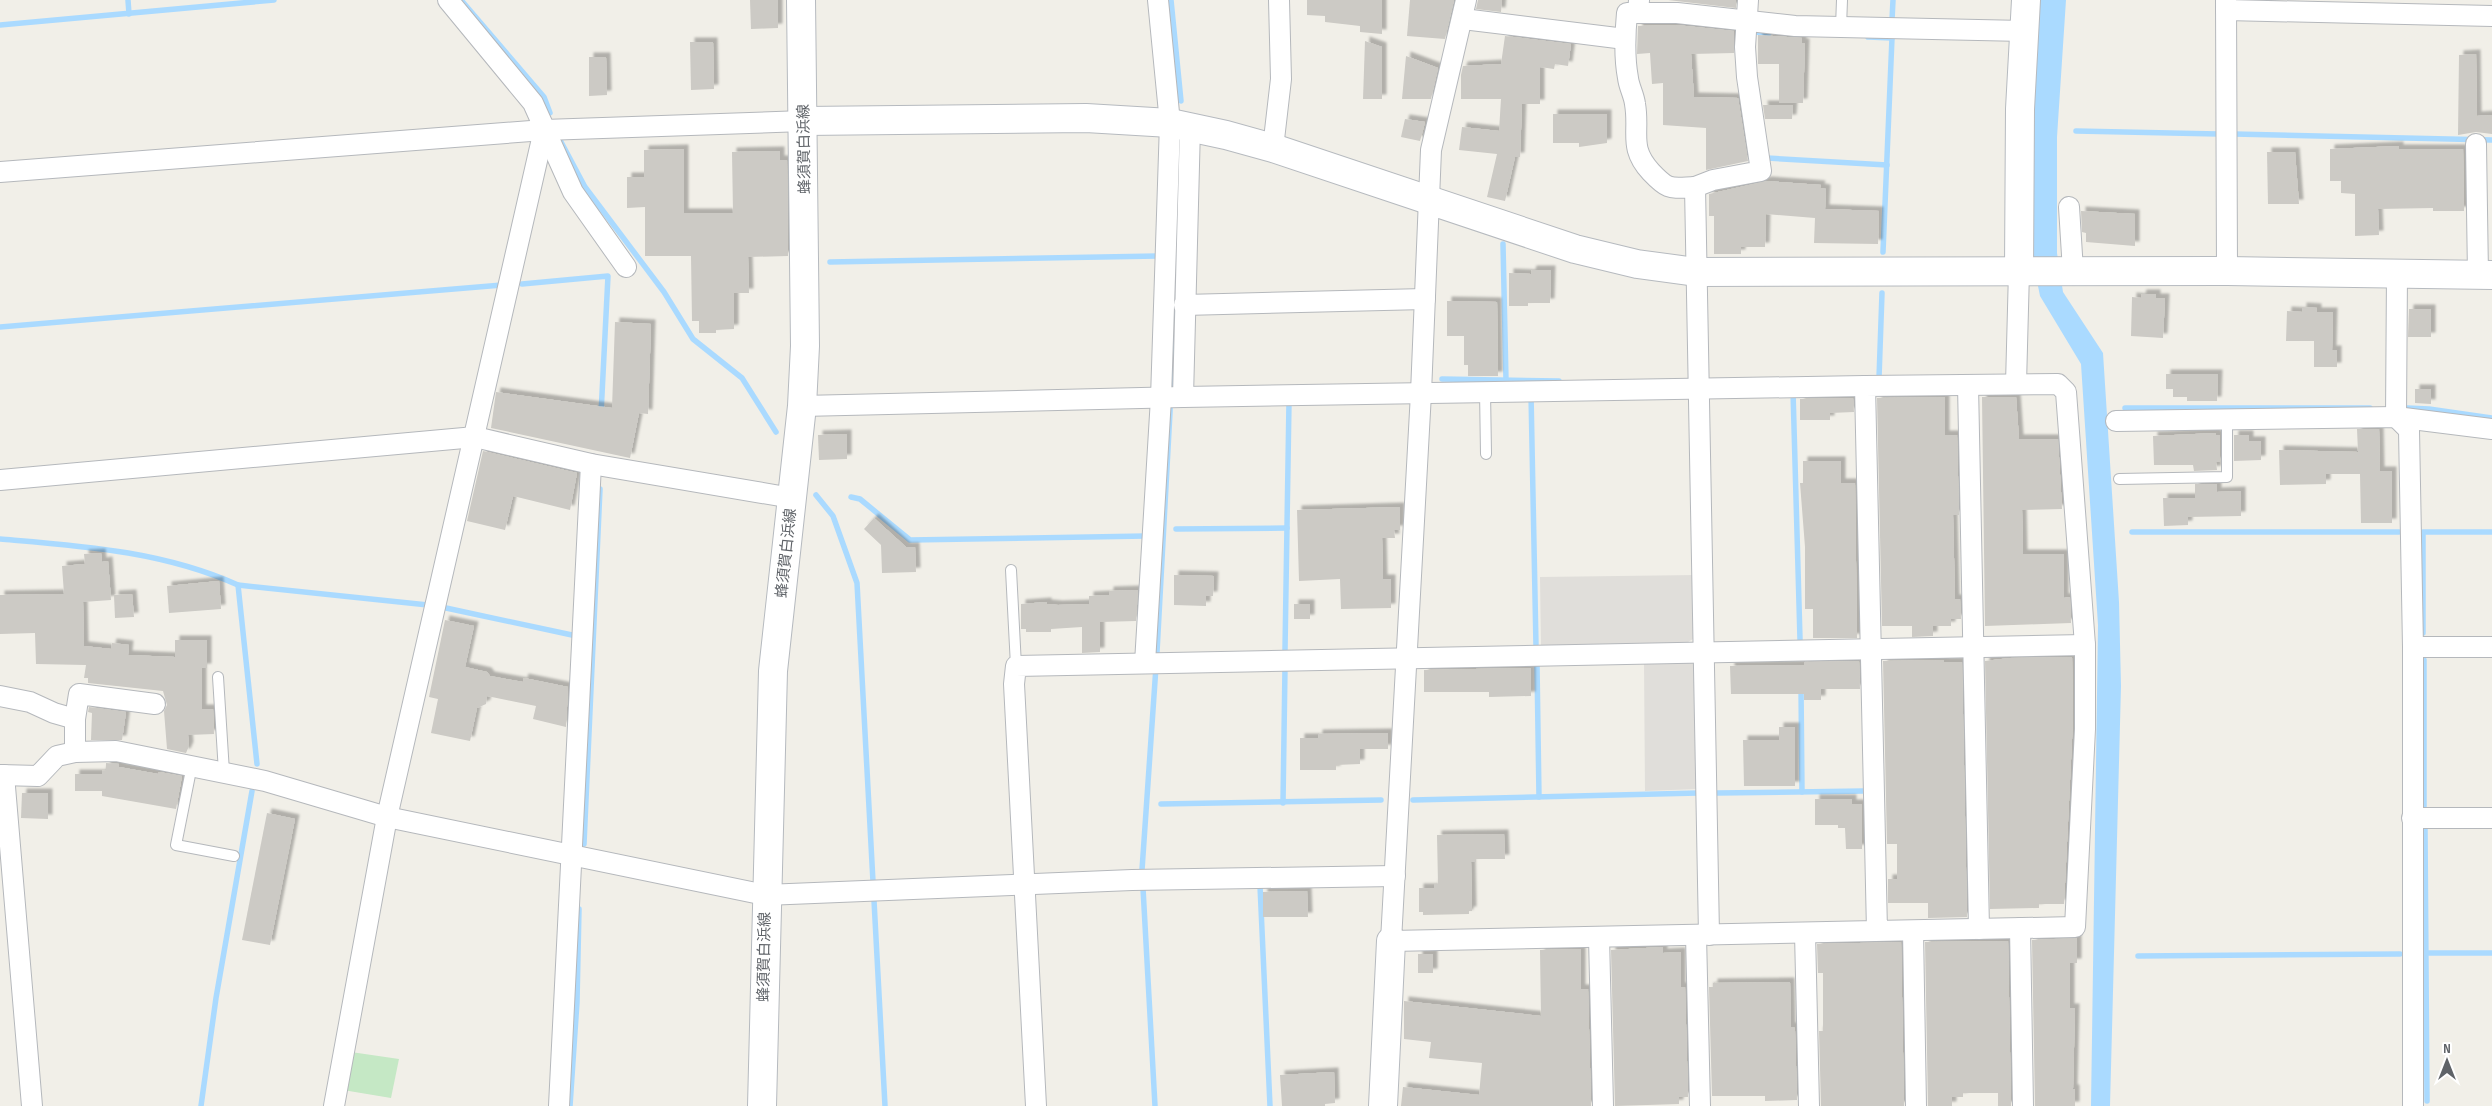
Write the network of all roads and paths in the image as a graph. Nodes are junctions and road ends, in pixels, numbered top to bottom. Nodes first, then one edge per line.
1 (448, 0) edge
2 (802, 0) edge
3 (1158, 0) edge
4 (1279, 0) edge
5 (1748, 0) edge
6 (1842, 0) edge
7 (2026, 0) edge
8 (2226, 5) edge
9 (1639, 6) edge
10 (1465, 10) edge
11 (2492, 16) edge
12 (1746, 21) junction
13 (1841, 27) junction
14 (2024, 31) junction
15 (1625, 39) junction
16 (804, 121) junction
17 (1180, 125) junction
18 (544, 130) junction
19 (2476, 144) dead end
20 (1273, 148) junction
21 (0, 172) edge
22 (1695, 187) junction
23 (1429, 200) junction
24 (2484, 204) edge
25 (2069, 207) dead end
26 (626, 267) dead end
27 (2025, 271) junction
28 (2073, 271) junction
29 (2227, 271) junction
30 (1696, 272) junction
31 (2397, 273) junction
32 (2485, 275) edge
33 (1425, 299) junction
34 (1184, 305) junction
35 (2016, 384) junction
36 (1968, 385) junction
37 (1865, 386) junction
38 (1698, 388) junction
39 (1485, 391) junction
40 (1421, 393) junction
41 (1172, 397) junction
42 (802, 406) junction
43 (2396, 417) junction
44 (2227, 420) junction
45 (2116, 421) dead end
46 (2492, 429) edge
47 (475, 437) junction
48 (1486, 454) dead end
49 (590, 464) junction
50 (2119, 479) dead end
51 (0, 480) edge
52 (792, 498) junction
53 (1011, 570) dead end
54 (2085, 645) junction
55 (1974, 647) junction
56 (2412, 647) junction
57 (2492, 647) edge
58 (1871, 648) junction
59 (1704, 652) junction
60 (1407, 658) junction
61 (1153, 663) junction
62 (1016, 666) junction
63 (218, 677) dead end
64 (0, 696) edge
65 (155, 704) dead end
66 (75, 719) junction
67 (75, 752) junction
68 (192, 765) junction
69 (224, 772) junction
70 (2, 775) edge
71 (387, 817) junction
72 (2412, 818) junction
73 (2492, 818) edge
74 (572, 855) junction
75 (234, 856) dead end
76 (1395, 876) junction
77 (1025, 886) junction
78 (766, 896) junction
79 (2020, 928) junction
80 (1979, 929) junction
81 (1877, 931) junction
82 (1913, 931) junction
83 (1806, 933) junction
84 (1703, 935) junction
85 (1599, 937) junction
86 (1391, 941) junction
87 (32, 1106) edge
88 (334, 1106) edge
89 (559, 1106) edge
90 (762, 1106) edge
91 (1036, 1106) edge
92 (1383, 1106) edge
93 (1603, 1106) edge
94 (1700, 1106) edge
95 (1809, 1106) edge
96 (1916, 1106) edge
97 (2024, 1106) edge
98 (2412, 1106) edge

1 - 18 street
2 - 16 street, 蜂須賀白浜線
3 - 17 street
4 - 20 street
5 - 12 street
6 - 13 lane
7 - 14 street
8 - 11 street
8 - 29 street
9 - 12 street
9 - 15 street
10 - 15 street
10 - 23 street
12 - 13 street
12 - 22 street
13 - 14 street
14 - 27 street
15 - 22 street
16 - 17 street
16 - 18 street
16 - 42 street, 蜂須賀白浜線
17 - 20 street
17 - 34 street
17 - 41 street
18 - 21 street
18 - 26 street
18 - 47 street
19 - 24 street
20 - 23 street
22 - 30 street
23 - 30 street
23 - 33 street
24 - 32 street
25 - 28 street
27 - 28 street
27 - 30 street
27 - 35 street
28 - 29 street
29 - 31 street
30 - 38 street
31 - 32 street
31 - 43 street
33 - 34 street
33 - 40 street
34 - 41 street
35 - 36 street
35 - 54 street
36 - 37 street
36 - 55 street
37 - 38 street
37 - 58 street
38 - 39 street
38 - 59 street
39 - 40 street
39 - 48 lane
40 - 41 street
40 - 60 street
41 - 42 street
41 - 61 street
42 - 52 street, 蜂須賀白浜線
43 - 44 street
43 - 46 street
43 - 56 street
44 - 45 street
44 - 50 lane
47 - 49 street
47 - 51 street
47 - 71 street
49 - 52 street
49 - 74 street
52 - 78 street, 蜂須賀白浜線
53 - 62 lane
54 - 55 street
54 - 79 street
55 - 58 street
55 - 80 street
56 - 57 street
56 - 72 street
58 - 59 street
58 - 81 street
59 - 60 street
59 - 84 street
60 - 61 street
60 - 76 street
61 - 62 street
62 - 77 street
63 - 69 lane
64 - 66 street
65 - 66 street
66 - 67 street
67 - 68 street
67 - 70 street
68 - 69 street
68 - 75 lane
69 - 71 street
70 - 87 street
71 - 74 street
71 - 88 street
72 - 73 street
72 - 98 street
74 - 78 street
74 - 89 street
76 - 77 street
76 - 86 street
77 - 78 street
77 - 91 street
78 - 90 street, 蜂須賀白浜線
79 - 80 street
79 - 97 street
80 - 82 street
81 - 82 street
81 - 83 street
82 - 96 street
83 - 84 street
83 - 95 street
84 - 85 street
84 - 94 street
85 - 86 street
85 - 93 street
86 - 92 street

